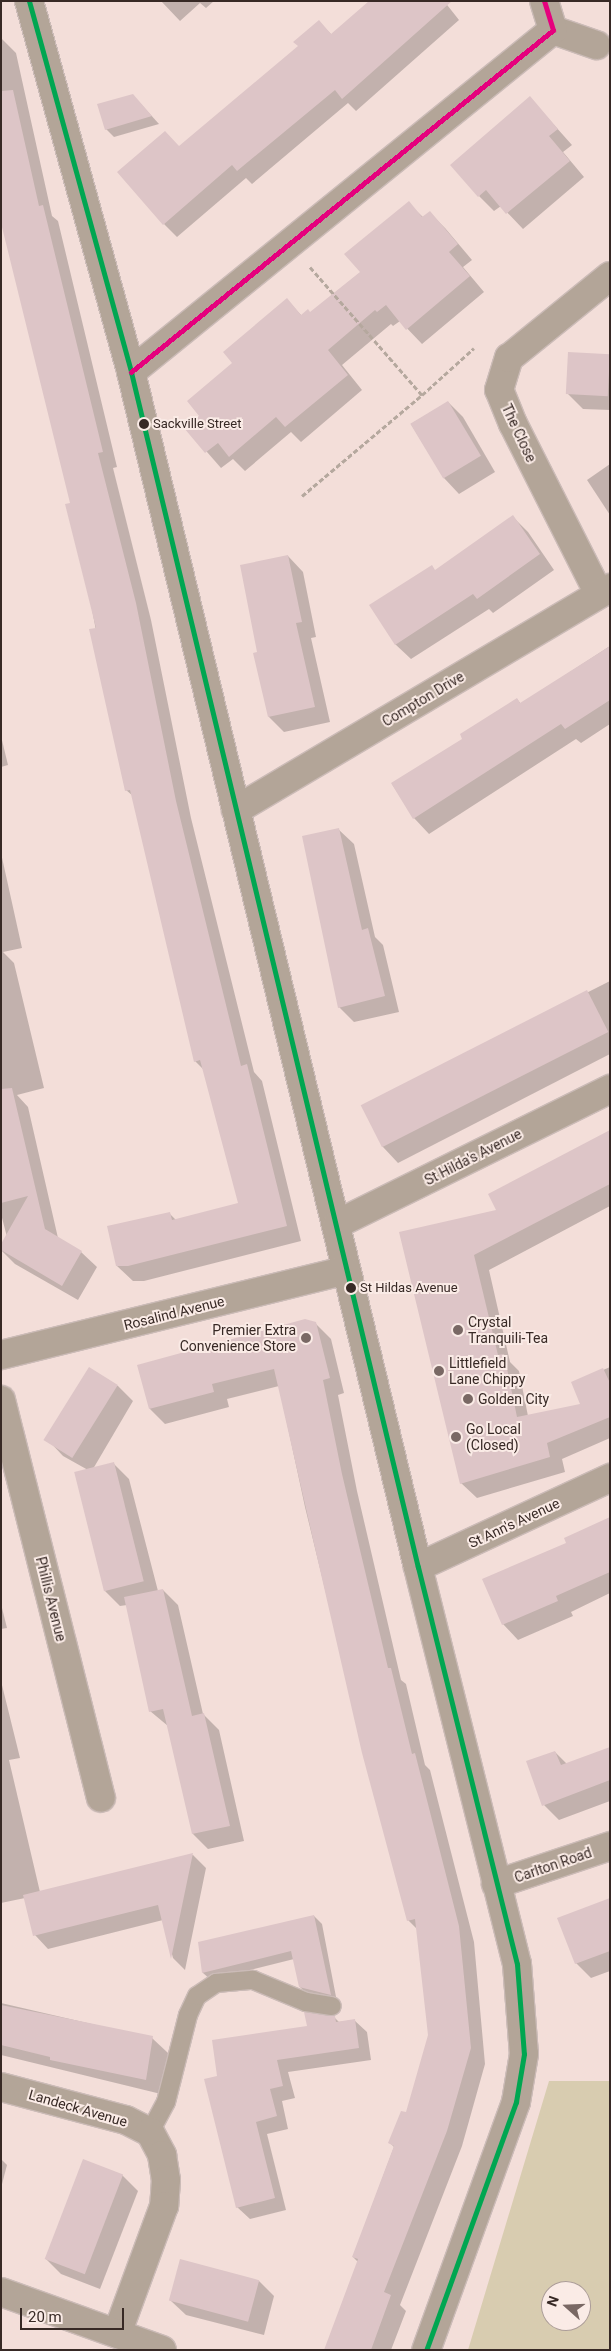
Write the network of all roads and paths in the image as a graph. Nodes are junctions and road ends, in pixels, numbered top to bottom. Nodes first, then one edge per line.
1 (29, 1) edge
2 (544, 1) edge
3 (545, 36) junction
4 (596, 45) dead end
5 (290, 244) junction
6 (610, 276) edge
7 (474, 348) dead end
8 (131, 372) junction
9 (422, 394) junction
10 (302, 496) dead end
11 (604, 591) edge
12 (236, 810) junction
13 (610, 1089) edge
14 (337, 1224) junction
15 (346, 1270) junction
16 (1, 1355) edge
17 (1, 1400) edge
18 (610, 1478) edge
19 (418, 1567) junction
20 (101, 1798) dead end
21 (610, 1846) edge
22 (496, 1884) junction
23 (332, 2006) dead end
24 (1, 2087) edge
25 (150, 2132) junction
26 (1, 2292) edge
27 (117, 2334) junction
28 (162, 2350) edge
29 (426, 2350) edge

1 - 8 street
2 - 3 street
3 - 4 street
3 - 5 street
5 - 8 street
5 - 9 path
6 - 11 street, The Close
7 - 9 path
8 - 12 street
9 - 10 path
11 - 12 street, Compton Drive
12 - 14 street
13 - 14 street, St Hilda's Avenue
14 - 15 street
15 - 16 street, Rosalind Avenue
15 - 19 street
17 - 20 street, Phillis Avenue
18 - 19 street, St Ann's Avenue
19 - 22 street
21 - 22 street, Carlton Road
22 - 29 street
23 - 25 lane
24 - 25 street, Landeck Avenue
25 - 27 street
26 - 27 street
27 - 28 street

